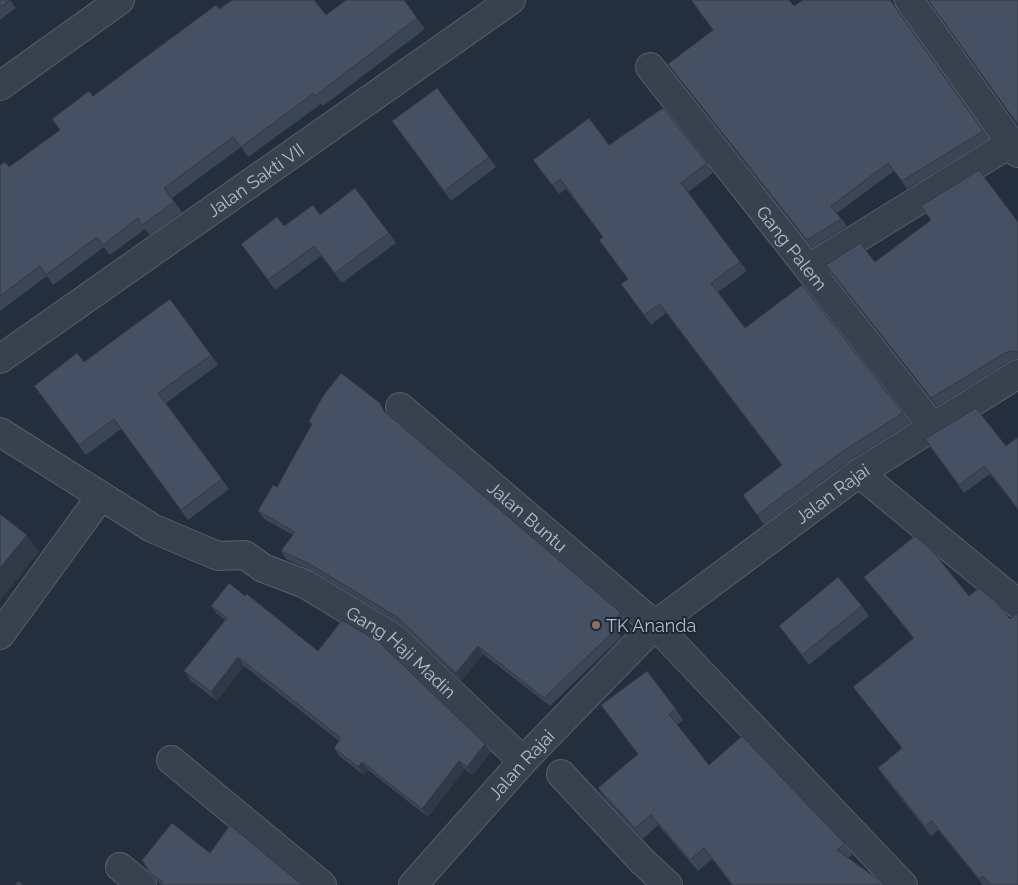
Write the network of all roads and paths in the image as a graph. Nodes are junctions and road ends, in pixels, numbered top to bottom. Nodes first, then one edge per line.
1 (120, 0) edge
2 (511, 0) edge
3 (909, 0) edge
4 (650, 67) dead end
5 (0, 86) edge
6 (1014, 148) edge
7 (809, 268) junction
8 (0, 359) edge
9 (1018, 374) edge
10 (400, 406) dead end
11 (934, 428) junction
12 (0, 432) edge
13 (859, 473) junction
14 (101, 496) junction
15 (1018, 604) edge
16 (655, 625) junction
17 (0, 635) edge
18 (172, 760) dead end
19 (523, 761) junction
20 (561, 774) dead end
21 (120, 867) dead end
22 (142, 885) edge
23 (322, 885) edge
24 (414, 885) edge
25 (668, 885) edge
26 (903, 885) edge

1 - 5 street
2 - 8 street, Jalan Sakti VII
3 - 6 street
4 - 7 street, Gang Palem
6 - 7 street
7 - 11 street, Gang Palem
9 - 11 street, Jalan Rajai
10 - 16 street, Jalan Buntu
11 - 13 street, Jalan Rajai
12 - 14 street, Gang Haji Madin
13 - 15 street
13 - 16 street, Jalan Rajai
14 - 17 street
14 - 19 street, Gang Haji Madin
16 - 19 street, Jalan Rajai
16 - 26 street
18 - 23 street
19 - 24 street, Jalan Rajai
20 - 25 street
21 - 22 street

